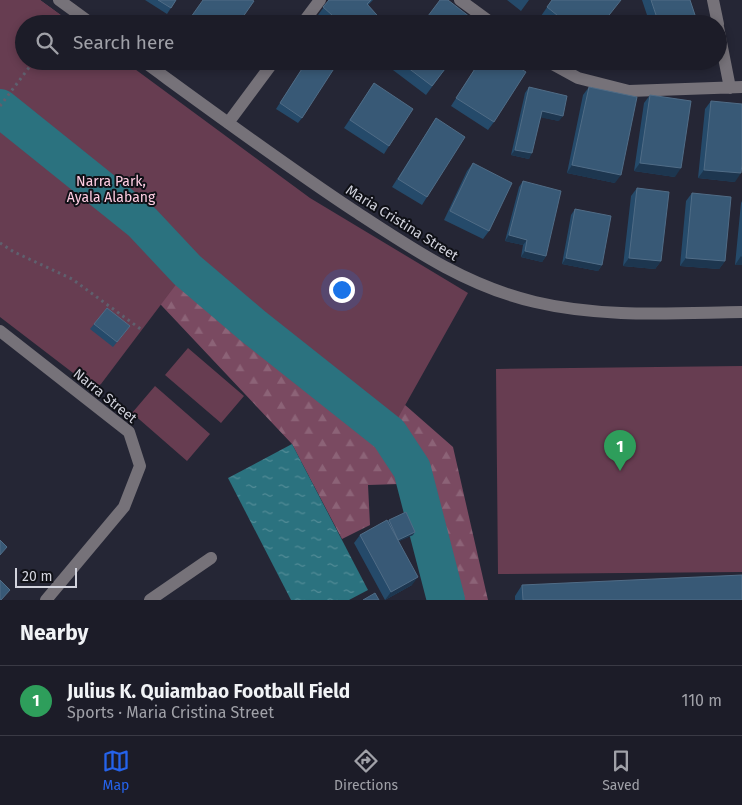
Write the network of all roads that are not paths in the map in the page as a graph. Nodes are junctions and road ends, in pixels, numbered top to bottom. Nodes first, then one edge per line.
1 (59, 0) edge
2 (320, 0) edge
3 (460, 0) edge
4 (713, 0) edge
5 (80, 15) edge
6 (309, 15) edge
7 (480, 15) edge
8 (716, 15) edge
9 (727, 56) edge
10 (156, 70) edge
11 (267, 70) edge
12 (563, 70) edge
13 (736, 88) edge
14 (228, 123) junction
15 (742, 312) edge
16 (0, 331) edge
17 (211, 558) dead end
18 (46, 600) edge
19 (150, 600) edge

1 - 5 street
2 - 6 street
3 - 7 street
4 - 8 street
9 - 13 street
10 - 14 street, Maria Cristina Street
11 - 14 street
12 - 13 street
14 - 15 street, Maria Cristina Street
16 - 18 street, Narra Street
17 - 19 street

